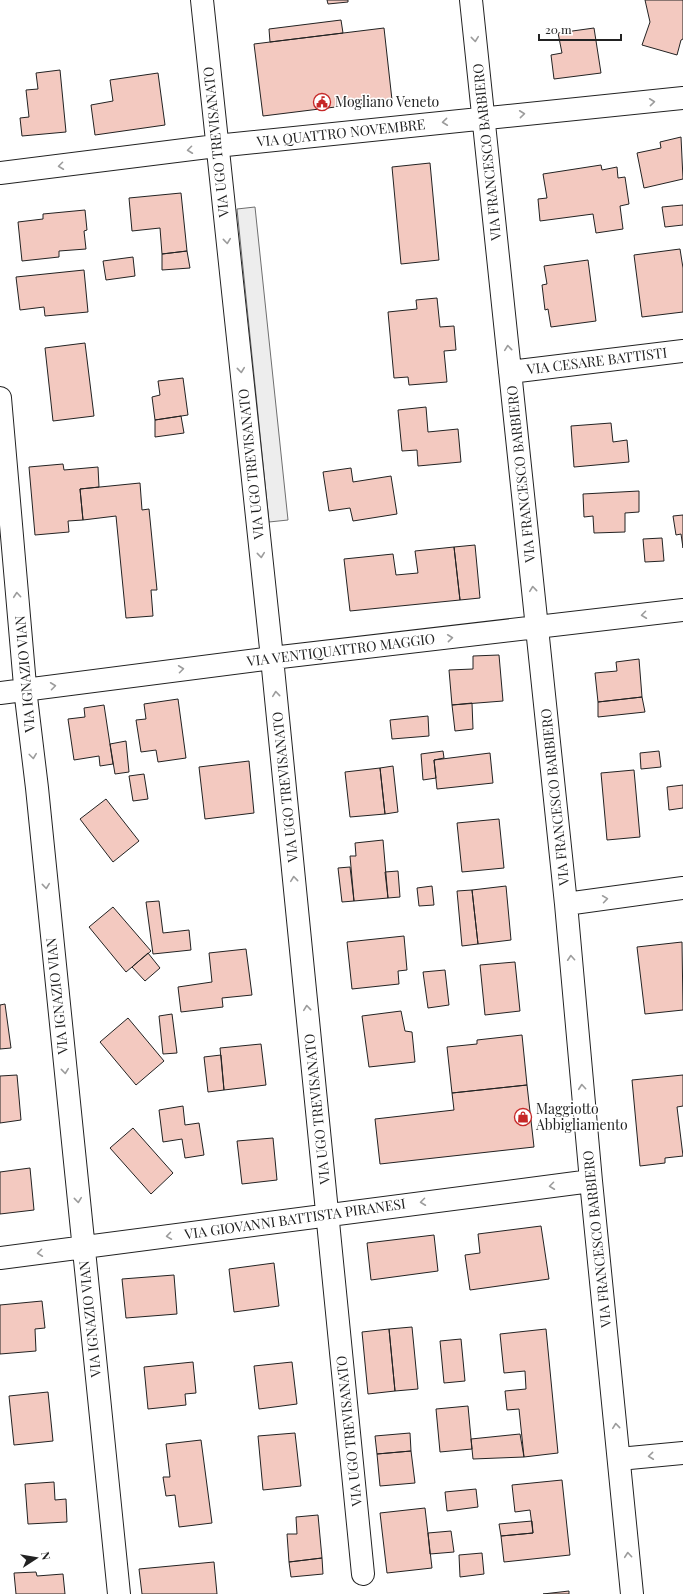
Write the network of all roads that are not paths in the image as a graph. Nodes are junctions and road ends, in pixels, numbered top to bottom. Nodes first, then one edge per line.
1 (202, 0) edge
2 (471, 0) edge
3 (683, 98) edge
4 (484, 118) junction
5 (216, 146) junction
6 (0, 173) edge
7 (683, 351) edge
8 (510, 372) junction
9 (0, 398) edge
10 (683, 610) edge
11 (537, 628) junction
12 (272, 658) junction
13 (25, 690) junction
14 (0, 693) edge
15 (683, 888) edge
16 (566, 904) junction
17 (590, 1181) junction
18 (328, 1214) junction
19 (82, 1248) junction
20 (0, 1258) edge
21 (683, 1453) edge
22 (619, 1459) junction
23 (364, 1574) dead end
24 (119, 1594) edge
25 (632, 1594) edge

1 - 5 street, VIA UGO TREVISANATO
2 -> 4 street, VIA FRANCESCO BARBIERO
4 -> 3 street, VIA QUATTRO NOVEMBRE
4 -> 5 street, VIA QUATTRO NOVEMBRE
8 -> 4 street, VIA FRANCESCO BARBIERO
5 -> 6 street, VIA QUATTRO NOVEMBRE
5 -> 12 street, VIA UGO TREVISANATO
7 - 8 street, VIA CESARE BATTISTI
11 -> 8 street, VIA FRANCESCO BARBIERO
13 -> 9 street, VIA IGNAZIO VIAN
10 -> 11 street, VIA VENTIQUATTRO MAGGIO
12 -> 11 street, VIA VENTIQUATTRO MAGGIO
11 - 16 street, VIA FRANCESCO BARBIERO
13 -> 12 street, VIA VENTIQUATTRO MAGGIO
18 -> 12 street, VIA UGO TREVISANATO
13 - 14 street, VIA VENTIQUATTRO MAGGIO
13 -> 19 street, VIA IGNAZIO VIAN
16 -> 15 street
17 -> 16 street, VIA FRANCESCO BARBIERO
17 -> 18 street, VIA GIOVANNI BATTISTA PIRANESI
22 -> 17 street, VIA FRANCESCO BARBIERO
18 -> 19 street, VIA GIOVANNI BATTISTA PIRANESI
18 - 23 street, VIA UGO TREVISANATO
19 -> 20 street, VIA GIOVANNI BATTISTA PIRANESI
19 - 24 street, VIA IGNAZIO VIAN
21 -> 22 street
25 -> 22 street, VIA FRANCESCO BARBIERO

